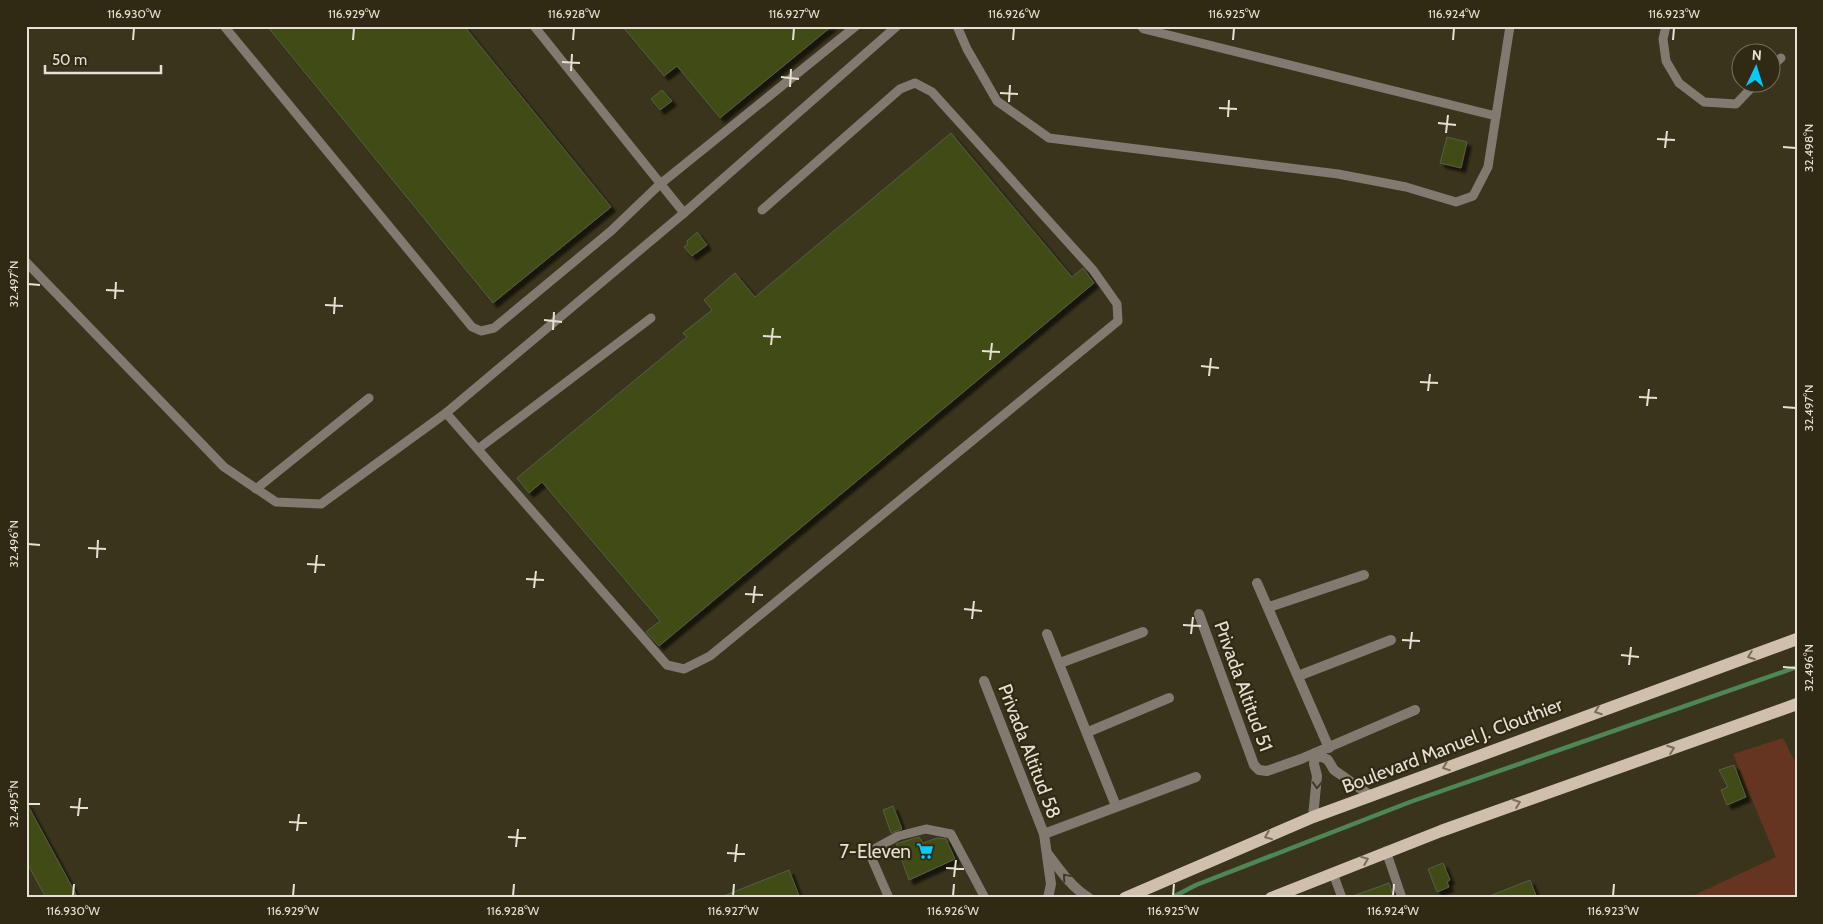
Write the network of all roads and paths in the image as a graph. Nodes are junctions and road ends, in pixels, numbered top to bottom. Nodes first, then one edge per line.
1 (224, 26) edge
2 (534, 26) edge
3 (856, 26) edge
4 (897, 26) edge
5 (958, 26) edge
6 (1141, 26) edge
7 (1510, 26) edge
8 (1666, 26) edge
9 (1747, 92) edge
10 (1496, 116) junction
11 (660, 185) junction
12 (762, 210) dead end
13 (684, 213) junction
14 (26, 262) edge
15 (651, 318) dead end
16 (369, 398) dead end
17 (446, 412) junction
18 (478, 449) junction
19 (256, 488) junction
20 (1364, 575) dead end
21 (1257, 583) dead end
22 (1269, 607) junction
23 (1199, 614) dead end
24 (1143, 632) dead end
25 (1048, 634) dead end
26 (1797, 639) edge
27 (1391, 640) dead end
28 (1060, 663) junction
29 (1298, 676) junction
30 (984, 681) dead end
31 (1169, 698) dead end
32 (1797, 704) edge
33 (1415, 710) dead end
34 (1088, 732) junction
35 (1329, 748) junction
36 (1315, 753) junction
37 (1196, 777) dead end
38 (1371, 796) junction
39 (1116, 806) junction
40 (1313, 818) junction
41 (1044, 834) junction
42 (1386, 851) junction
43 (1046, 852) junction
44 (1333, 873) junction
45 (889, 898) edge
46 (985, 898) edge
47 (1048, 898) edge
48 (1090, 898) edge
49 (1125, 898) edge
50 (1271, 898) edge
51 (1342, 898) edge
52 (1402, 898) edge

1 - 11 lane
2 - 11 lane
3 - 11 lane
4 - 13 lane
5 - 10 lane
6 - 10 lane
7 - 10 lane
8 - 9 lane
11 - 13 lane
12 - 18 lane
13 - 17 lane
14 - 19 lane
15 - 18 lane
16 - 19 lane
17 - 18 lane
17 - 19 lane
20 - 22 street
21 - 22 street
22 - 29 street
23 - 36 street, Privada Altitud 51
24 - 28 street
25 - 28 street
26 -> 38 main road, Boulevard Manuel J. Clouthier
27 - 29 street
28 - 34 street
29 - 35 street
30 - 41 street, Privada Altitud 58
31 - 34 street
42 -> 32 main road
33 - 35 street, Privada Altitud 51
34 - 39 street
35 - 36 street, Privada Altitud 51
36 - 38 street
36 -> 40 street
37 - 39 street, Privada Altitud 58
38 - 40 main road, Boulevard Manuel J. Clouthier
39 - 41 street, Privada Altitud 58
40 -> 49 main road, Boulevard Manuel J. Clouthier
41 - 43 street, Privada Altitud 58
44 -> 42 main road
42 - 52 lane
43 - 47 street, Privada Altitud 58
48 -> 43 street
44 - 50 main road
44 - 51 lane
45 - 46 lane

